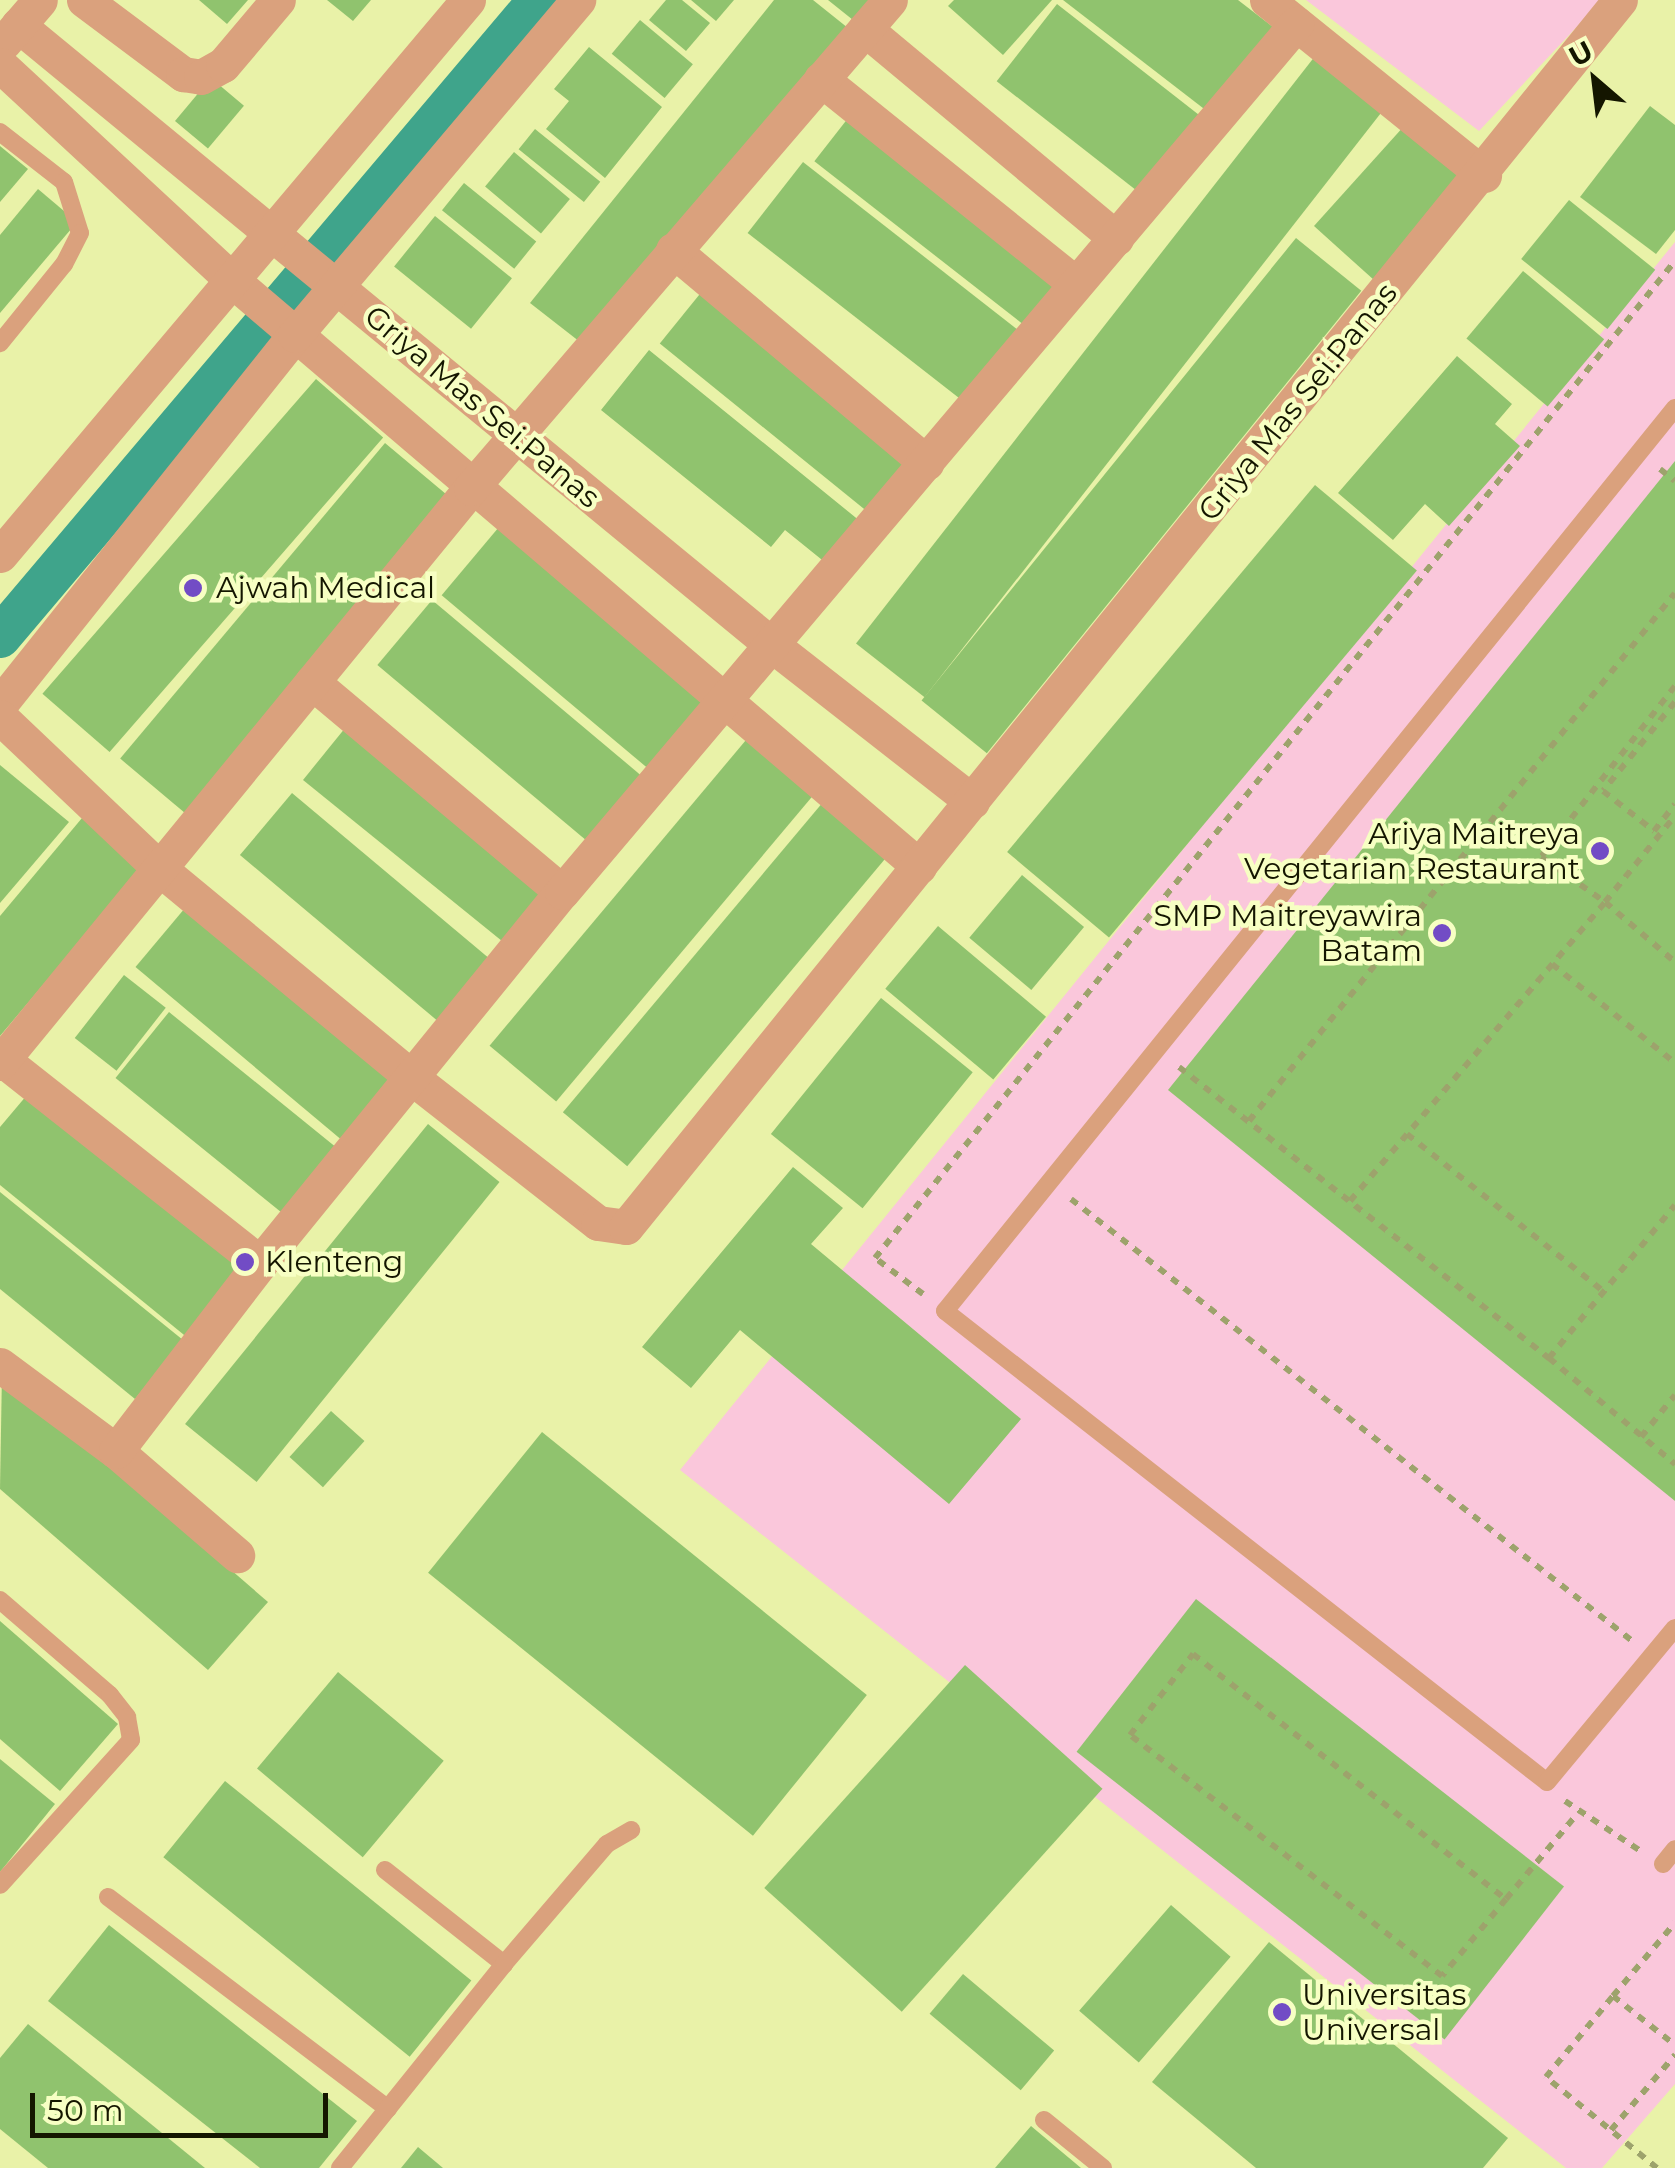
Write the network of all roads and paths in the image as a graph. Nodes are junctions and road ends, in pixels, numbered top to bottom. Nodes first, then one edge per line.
1 (84, 0) edge
2 (278, 0) edge
3 (468, 0) edge
4 (578, 0) edge
5 (890, 0) edge
6 (1267, 0) edge
7 (1620, 0) edge
8 (19, 24) edge
9 (1296, 24) junction
10 (865, 29) junction
11 (0, 66) edge
12 (820, 78) junction
13 (0, 132) edge
14 (1484, 175) junction
15 (1116, 238) junction
16 (286, 247) junction
17 (673, 250) junction
18 (1675, 261) edge
19 (332, 282) junction
20 (1076, 284) junction
21 (245, 291) junction
22 (290, 330) junction
23 (0, 342) edge
24 (1675, 408) edge
25 (516, 436) junction
26 (926, 463) junction
27 (471, 488) junction
28 (0, 554) edge
29 (1675, 593) edge
30 (772, 645) junction
31 (312, 682) junction
32 (1675, 686) edge
33 (1675, 702) edge
34 (0, 704) edge
35 (721, 704) junction
36 (0, 717) edge
37 (972, 802) junction
38 (1675, 804) edge
39 (1675, 816) edge
40 (919, 866) junction
41 (160, 869) junction
42 (562, 892) junction
43 (1605, 902) junction
44 (1675, 962) edge
45 (1552, 964) junction
46 (1158, 1050) junction
47 (1, 1061) edge
48 (1675, 1063) edge
49 (411, 1077) junction
50 (1249, 1121) junction
51 (1407, 1134) junction
52 (1050, 1183) junction
53 (1350, 1201) junction
54 (1675, 1205) edge
55 (260, 1263) junction
56 (1604, 1292) junction
57 (945, 1311) junction
58 (1549, 1358) junction
59 (0, 1365) edge
60 (1675, 1395) edge
61 (1641, 1436) junction
62 (116, 1451) junction
63 (1675, 1464) edge
64 (237, 1555) dead end
65 (0, 1600) edge
66 (1675, 1628) edge
67 (1651, 1656) junction
68 (1547, 1782) junction
69 (1578, 1813) junction
70 (632, 1830) dead end
71 (1675, 1849) edge
72 (1663, 1864) joint
73 (385, 1870) dead end
74 (0, 1886) edge
75 (108, 1897) dead end
76 (1506, 1899) junction
77 (1675, 1922) edge
78 (504, 1964) junction
79 (1613, 1996) junction
80 (1675, 2045) edge
81 (1675, 2055) edge
82 (388, 2109) junction
83 (1044, 2120) dead end
84 (1611, 2130) junction
85 (340, 2168) edge
86 (1103, 2168) edge
87 (1657, 2168) edge

1 - 2 street
3 - 16 street
4 - 19 street
5 - 10 street
6 - 9 street
7 - 14 street, Griya Mas Sei.Panas
8 - 16 street, Griya Mas Sei.Panas
9 - 14 street
9 - 15 street
10 - 12 street
10 - 15 street
11 - 21 street
12 - 17 street
12 - 20 street
13 - 23 lane
14 - 37 street, Griya Mas Sei.Panas
15 - 20 street
16 - 19 street, Griya Mas Sei.Panas
16 - 21 street
17 - 25 street
17 - 26 street
18 - 57 path
19 - 22 street
19 - 25 street, Griya Mas Sei.Panas
20 - 26 street
21 - 22 street
21 - 28 street
22 - 27 street
22 - 34 street
24 - 46 lane
25 - 27 street
25 - 30 street, Griya Mas Sei.Panas
26 - 30 street
27 - 31 street
27 - 35 street
29 - 50 path
30 - 35 street
30 - 37 street, Griya Mas Sei.Panas
31 - 41 street
31 - 42 street
32 - 43 path
33 - 38 path
35 - 40 street
35 - 42 street
36 - 41 street
37 - 40 street, Griya Mas Sei.Panas
39 - 43 path
40 - 49 street, Griya Mas Sei.Panas
41 - 47 street
41 - 49 street
42 - 49 street
43 - 44 path
43 - 45 path
45 - 48 path
45 - 51 path
46 - 50 path
46 - 52 lane
47 - 55 street
49 - 55 street
50 - 53 path
51 - 53 path
51 - 56 path
52 - 57 lane
52 - 67 path
53 - 58 path
54 - 56 path
55 - 62 street
56 - 58 path
57 - 68 lane
58 - 61 path
59 - 62 street
60 - 61 path
61 - 63 path
62 - 64 street
65 - 74 lane
66 - 67 lane
67 - 68 lane
68 - 69 path
69 - 72 path
69 - 76 path
70 - 78 lane
71 - 72 lane
73 - 78 lane
75 - 82 lane
76 - 76 path
77 - 79 path
78 - 82 lane
79 - 80 path
79 - 84 path
81 - 84 path
82 - 85 lane
83 - 86 lane
84 - 87 path

